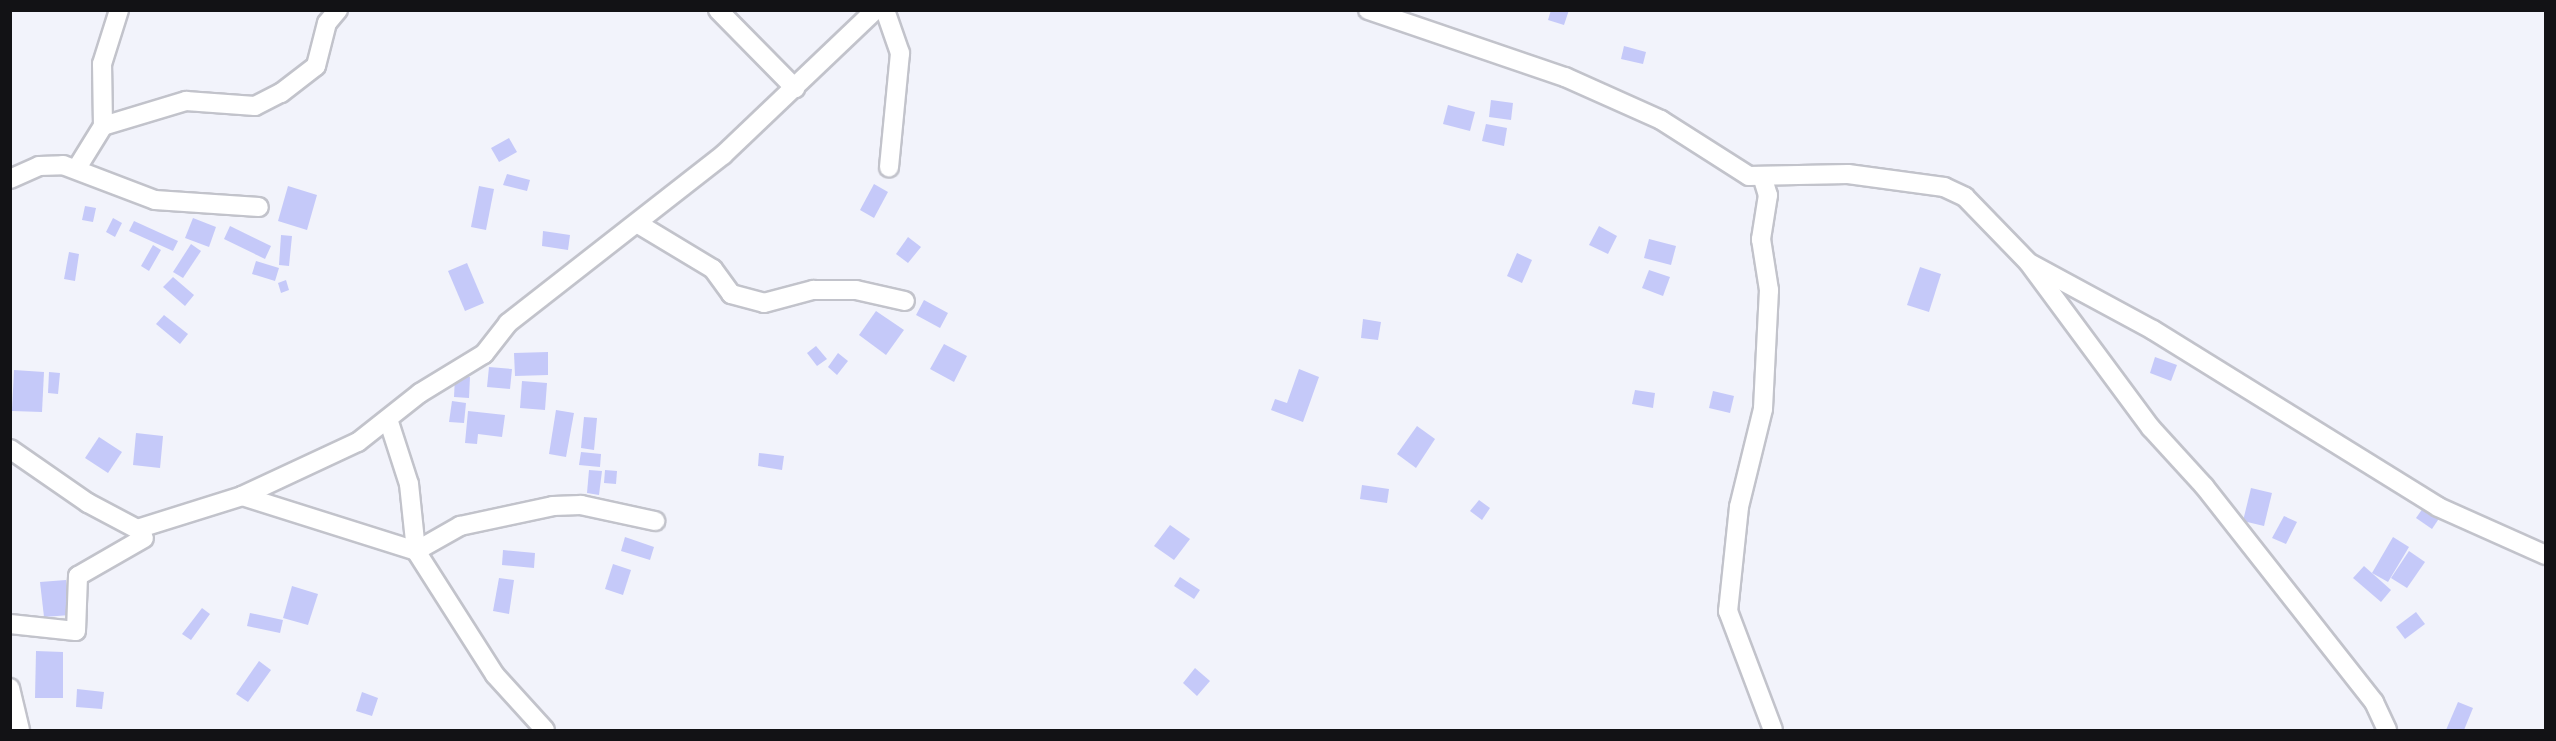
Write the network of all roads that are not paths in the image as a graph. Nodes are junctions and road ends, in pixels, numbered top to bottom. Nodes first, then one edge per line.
1 (119, 10) edge
2 (338, 10) edge
3 (718, 10) edge
4 (875, 10) edge
5 (885, 10) edge
6 (1368, 10) edge
7 (795, 88) junction
8 (103, 126) junction
9 (889, 167) dead end
10 (77, 168) junction
11 (1763, 178) junction
12 (10, 179) edge
13 (259, 207) dead end
14 (640, 225) junction
15 (2028, 262) junction
16 (905, 301) dead end
17 (388, 419) junction
18 (10, 449) edge
19 (242, 496) junction
20 (655, 521) dead end
21 (144, 538) dead end
22 (416, 551) junction
23 (2546, 555) edge
24 (10, 624) edge
25 (10, 688) edge
26 (20, 730) edge
27 (545, 730) edge
28 (1773, 730) edge
29 (2387, 730) edge

1 - 8 street
2 - 8 street
3 - 7 street
4 - 7 street
5 - 9 street
6 - 11 street
7 - 14 street
8 - 10 street
10 - 12 street
10 - 13 street
11 - 15 street
11 - 28 street
14 - 16 street
14 - 17 street
15 - 23 street
15 - 29 street
17 - 19 street
17 - 22 street
18 - 19 street
19 - 22 street
20 - 22 street
21 - 24 street
22 - 27 street
25 - 26 street

